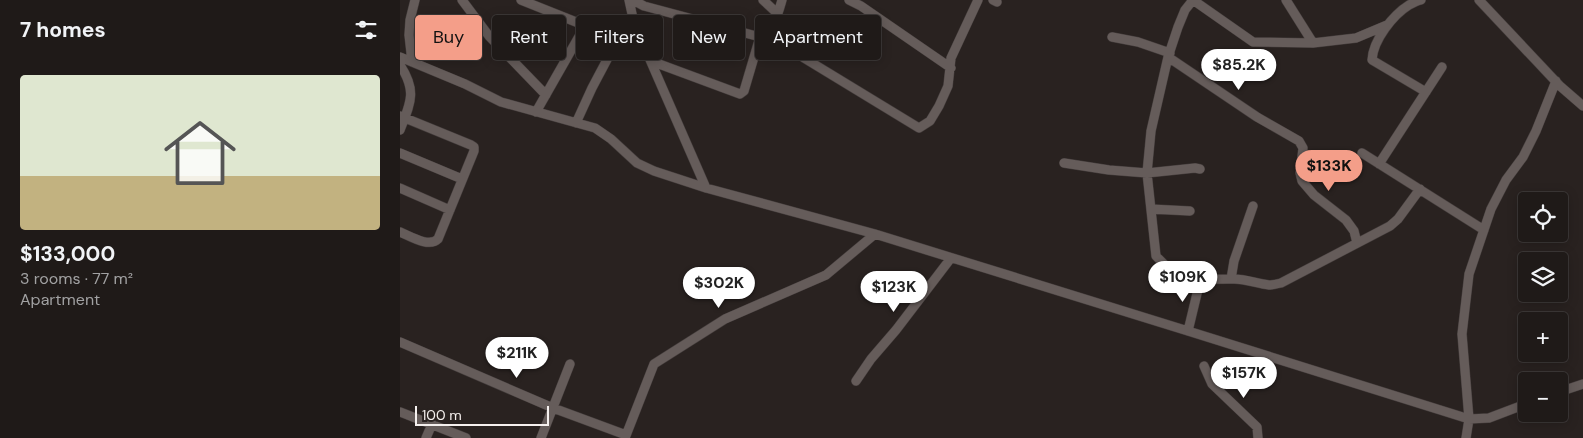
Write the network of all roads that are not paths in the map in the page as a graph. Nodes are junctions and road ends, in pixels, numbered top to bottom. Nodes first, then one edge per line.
1 (415, 0) edge
2 (462, 0) edge
3 (521, 0) edge
4 (629, 0) edge
5 (633, 0) edge
6 (762, 0) edge
7 (782, 0) edge
8 (849, 0) edge
9 (978, 0) edge
10 (1193, 0) edge
11 (1286, 0) edge
12 (1421, 0) edge
13 (1478, 0) edge
14 (778, 14) joint
15 (632, 15) edge
16 (1387, 24) junction
17 (755, 37) edge
18 (1112, 37) dead end
19 (1312, 43) junction
20 (755, 55) edge
21 (1169, 55) junction
22 (400, 57) edge
23 (607, 60) edge
24 (807, 60) edge
25 (651, 61) joint
26 (412, 62) junction
27 (400, 64) edge
28 (1442, 67) dead end
29 (951, 68) junction
30 (1556, 81) junction
31 (1426, 92) junction
32 (546, 95) junction
33 (1583, 106) edge
34 (536, 112) junction
35 (402, 117) edge
36 (576, 123) junction
37 (400, 130) edge
38 (400, 153) edge
39 (1362, 153) dead end
40 (1064, 162) dead end
41 (1379, 164) junction
42 (1200, 169) dead end
43 (1147, 172) junction
44 (462, 180) junction
45 (400, 188) edge
46 (706, 188) junction
47 (1420, 189) junction
48 (1253, 206) dead end
49 (1151, 209) junction
50 (450, 210) junction
51 (1190, 211) dead end
52 (1484, 230) junction
53 (400, 232) edge
54 (875, 234) junction
55 (1357, 243) junction
56 (951, 258) junction
57 (1231, 279) junction
58 (1200, 281) junction
59 (1188, 331) junction
60 (400, 342) edge
61 (570, 364) dead end
62 (1204, 366) dead end
63 (856, 381) dead end
64 (1583, 384) edge
65 (1568, 389) edge
66 (1518, 407) edge
67 (553, 408) junction
68 (400, 412) edge
69 (1469, 420) junction
70 (432, 424) junction
71 (626, 436) edge
72 (426, 438) edge
73 (466, 438) edge
74 (541, 438) edge
75 (1258, 438) edge
76 (1466, 438) edge

1 - 26 street
2 - 32 street
3 - 32 street
4 - 15 street
5 - 17 street
6 - 14 street
7 - 14 street
8 - 29 street
9 - 29 street
10 - 19 street
10 - 21 street
11 - 19 street
12 - 16 street
13 - 30 street
16 - 19 street
16 - 31 street
18 - 21 street
20 - 25 street
21 - 43 street
21 - 55 street
22 - 26 street
23 - 36 street
24 - 29 street
25 - 46 street
26 - 34 street
27 - 35 street
28 - 31 street
30 - 33 street
30 - 52 street
31 - 41 street
32 - 34 street
34 - 36 street
35 - 37 street
35 - 44 street
36 - 46 street
38 - 44 street
39 - 41 street
40 - 43 street
41 - 47 street
42 - 43 street
43 - 49 street
44 - 50 street
45 - 50 street
46 - 54 street
47 - 52 street
47 - 55 street
48 - 57 street
49 - 51 street
49 - 58 street
50 - 53 street
52 - 69 street
54 - 56 street
54 - 71 street
55 - 57 street
56 - 59 street
56 - 63 street
57 - 58 street
58 - 59 street
59 - 69 street
60 - 67 street
61 - 67 street
62 - 75 street
64 - 65 street
66 - 69 street
67 - 71 street
67 - 74 street
68 - 70 street
69 - 76 street
70 - 72 street
70 - 73 street

